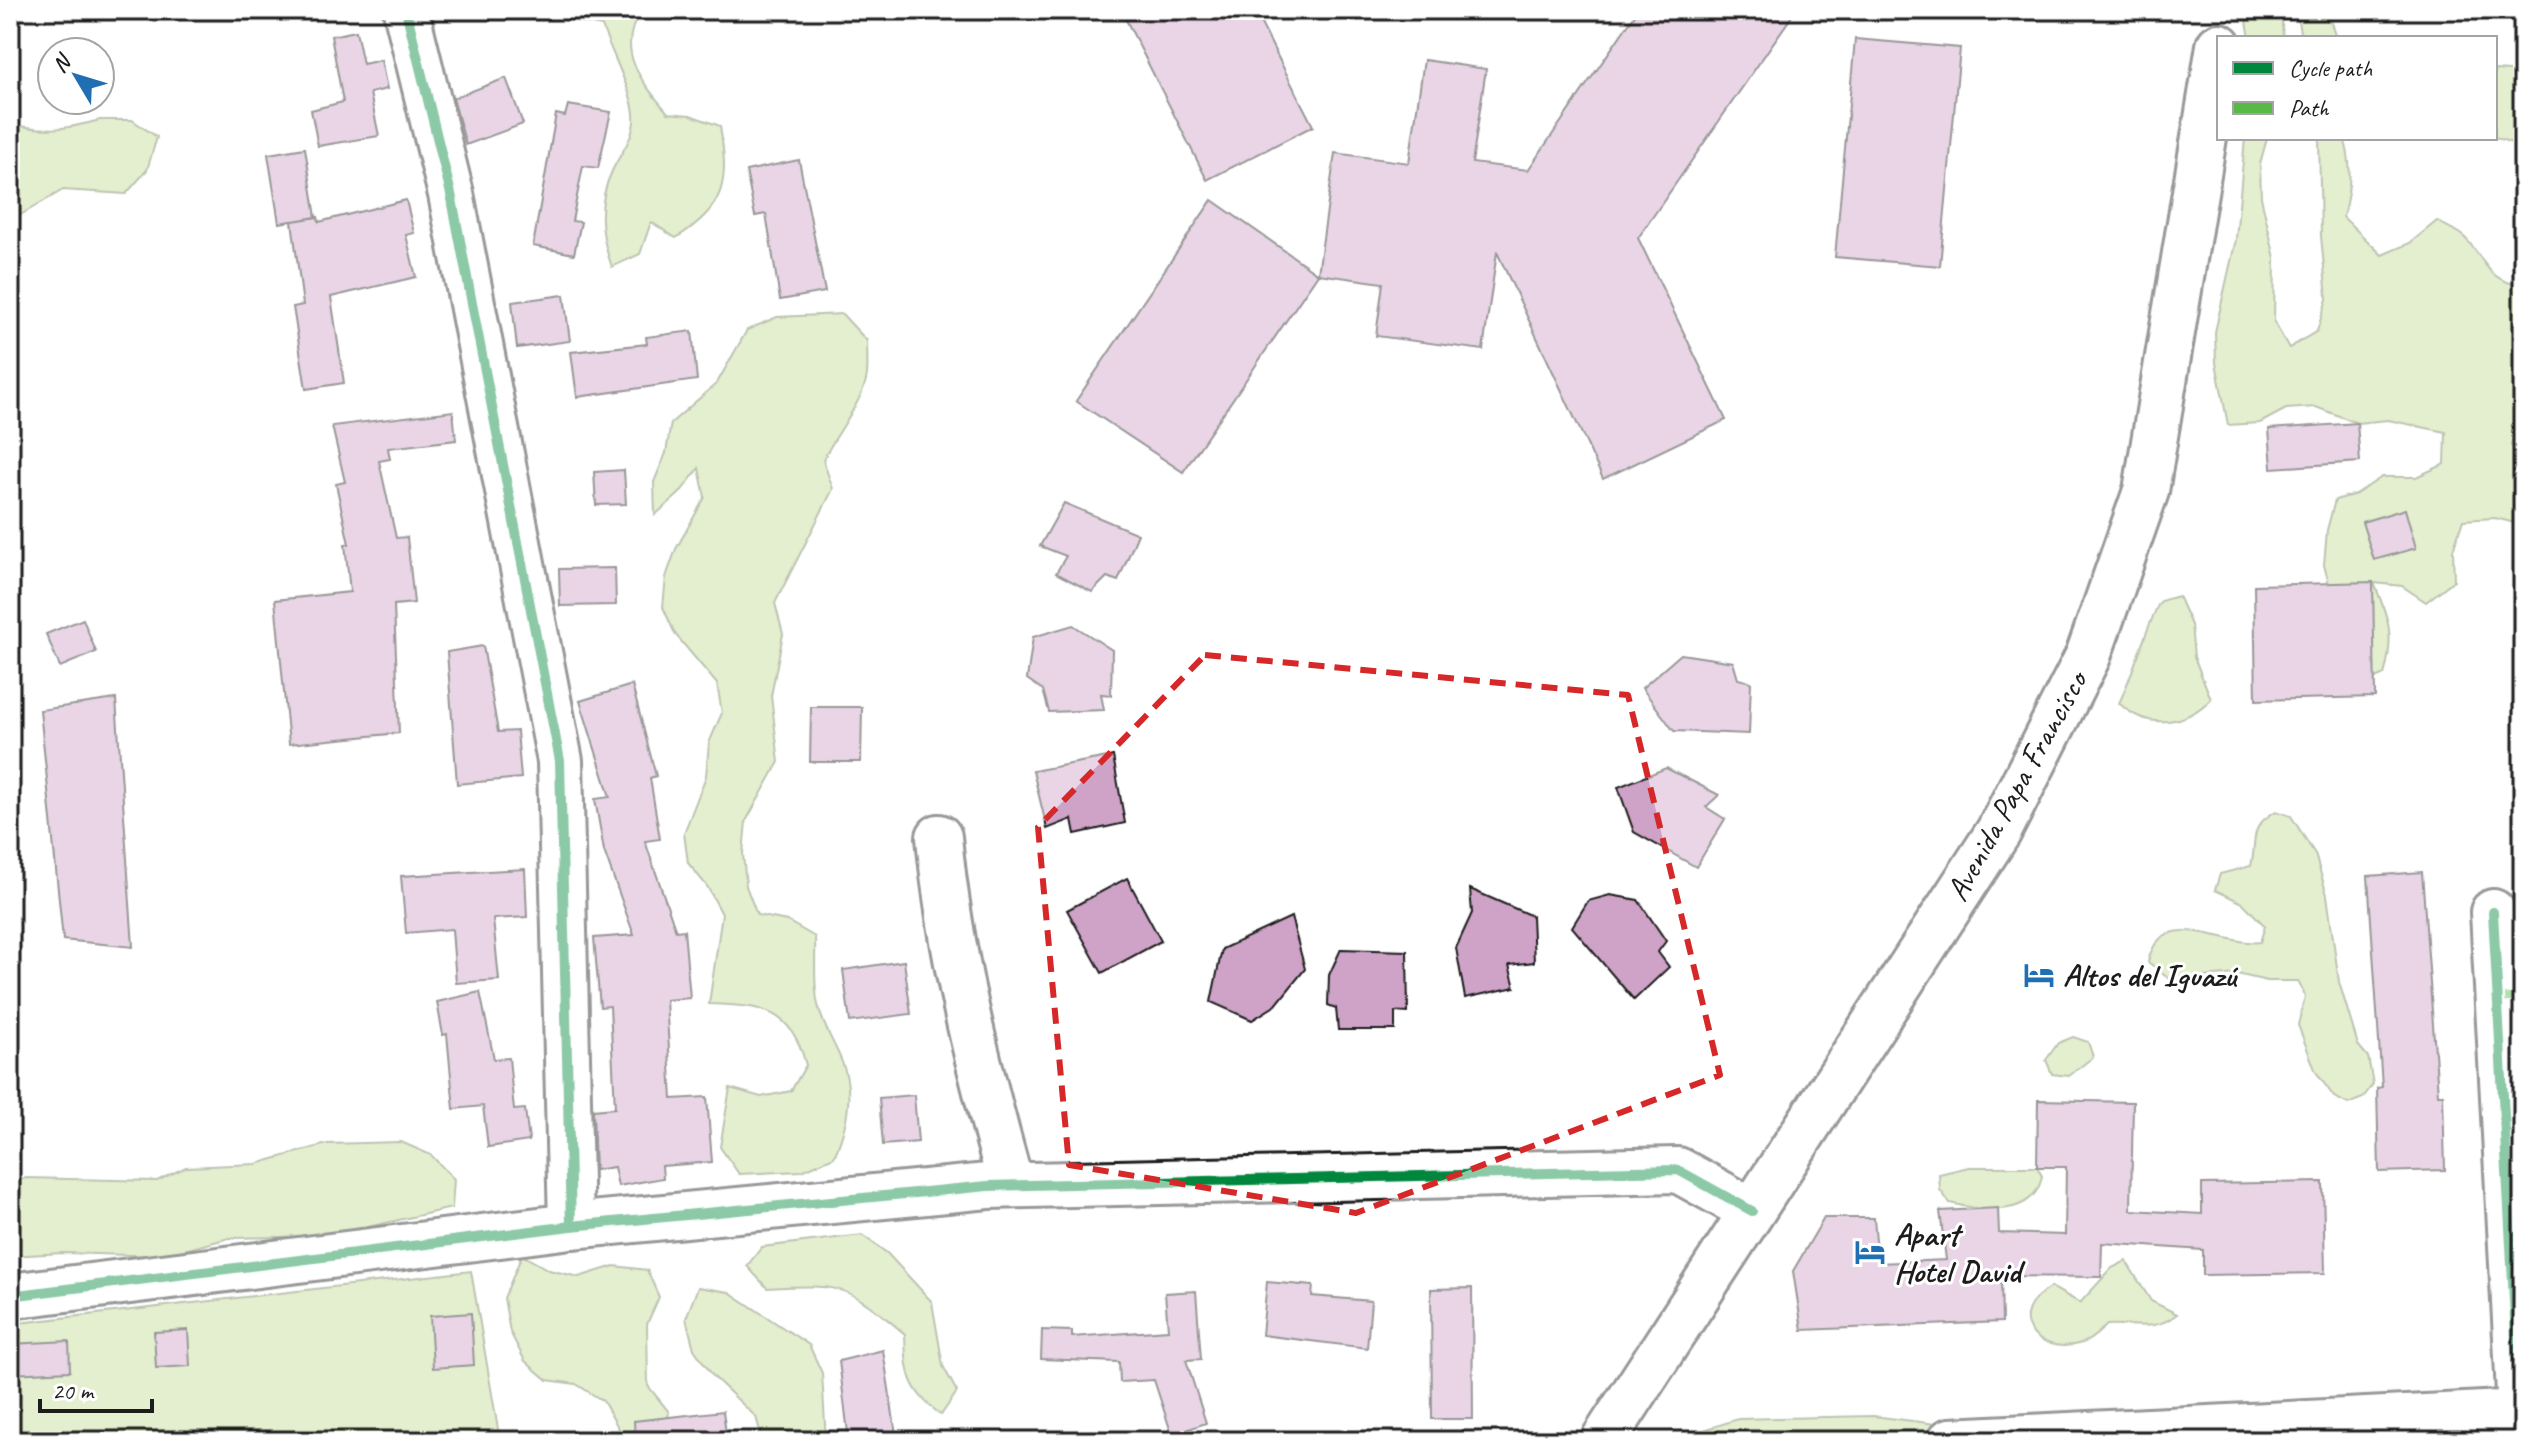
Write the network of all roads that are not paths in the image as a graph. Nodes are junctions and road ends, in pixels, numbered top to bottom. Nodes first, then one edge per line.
1 (406, 10) edge
2 (2223, 10) edge
3 (2220, 36) edge
4 (2217, 58) edge
5 (939, 837) dead end
6 (2493, 912) dead end
7 (2510, 998) edge
8 (1011, 1185) junction
9 (2516, 1200) edge
10 (1752, 1211) junction
11 (571, 1226) junction
12 (10, 1296) edge
13 (2522, 1412) edge
14 (1620, 1437) edge
15 (1950, 1441) edge

1 - 11 street
2 - 3 street
4 - 10 street, Avenida Papa Francisco
5 - 8 street
6 - 7 street
7 - 9 street
8 - 10 street
8 - 11 street
9 - 13 street
10 - 14 street, Avenida Papa Francisco
11 - 12 street
13 - 15 street

